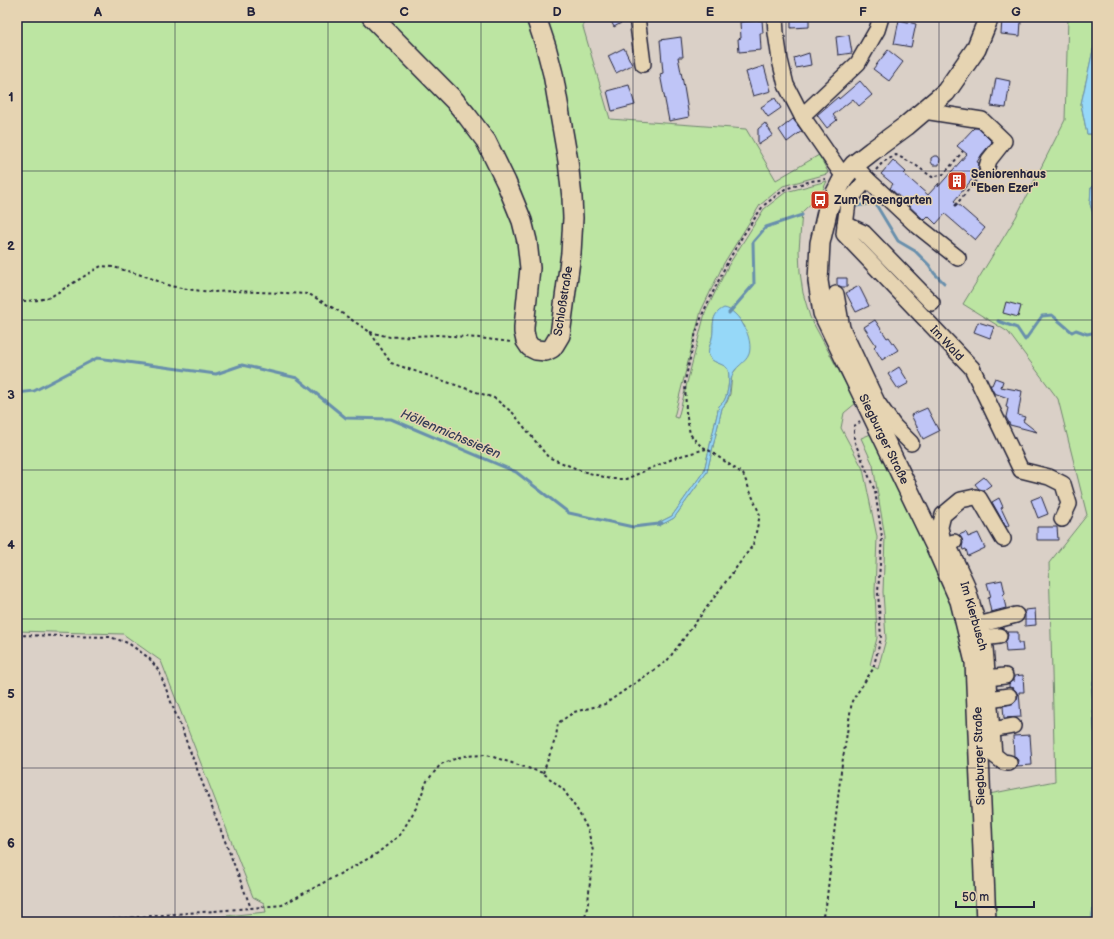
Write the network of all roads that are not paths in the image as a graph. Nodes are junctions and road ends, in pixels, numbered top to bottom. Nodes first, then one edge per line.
1 (372, 17) edge
2 (536, 17) edge
3 (637, 17) edge
4 (775, 17) edge
5 (881, 17) edge
6 (989, 17) edge
7 (643, 64) dead end
8 (924, 111) junction
9 (802, 116) junction
10 (987, 167) road end
11 (849, 171) junction
12 (867, 180) junction
13 (845, 224) junction
14 (958, 258) dead end
15 (836, 294) dead end
16 (932, 303) dead end
17 (875, 408) junction
18 (910, 443) dead end
19 (1062, 519) dead end
20 (1003, 540) dead end
21 (945, 545) junction
22 (1016, 615) dead end
23 (980, 631) junction
24 (999, 636) dead end
25 (1005, 676) dead end
26 (987, 678) junction
27 (1009, 696) dead end
28 (989, 699) junction
29 (1013, 726) dead end
30 (992, 730) junction
31 (1009, 763) dead end
32 (986, 922) edge

1 - 2 main road, Schloßstraße
3 - 7 street
4 - 9 street
5 - 9 street
6 - 8 main road, Siegburger Straße
8 - 10 street
8 - 11 main road, Siegburger Straße
9 - 11 street
11 - 12 street
11 - 17 main road, Siegburger Straße
12 - 13 street, Im Wald
12 - 14 street
13 - 16 street
13 - 19 street, Im Wald
15 - 17 street
17 - 18 street
17 - 21 main road, Siegburger Straße
20 - 21 street
21 - 23 street, Im Kierbusch
21 - 32 main road, Siegburger Straße
22 - 23 street
23 - 24 street
23 - 26 street, Im Kierbusch
25 - 26 street
26 - 28 street, Im Kierbusch
27 - 28 street
28 - 30 street, Im Kierbusch
29 - 30 street
30 - 31 street, Im Kierbusch

